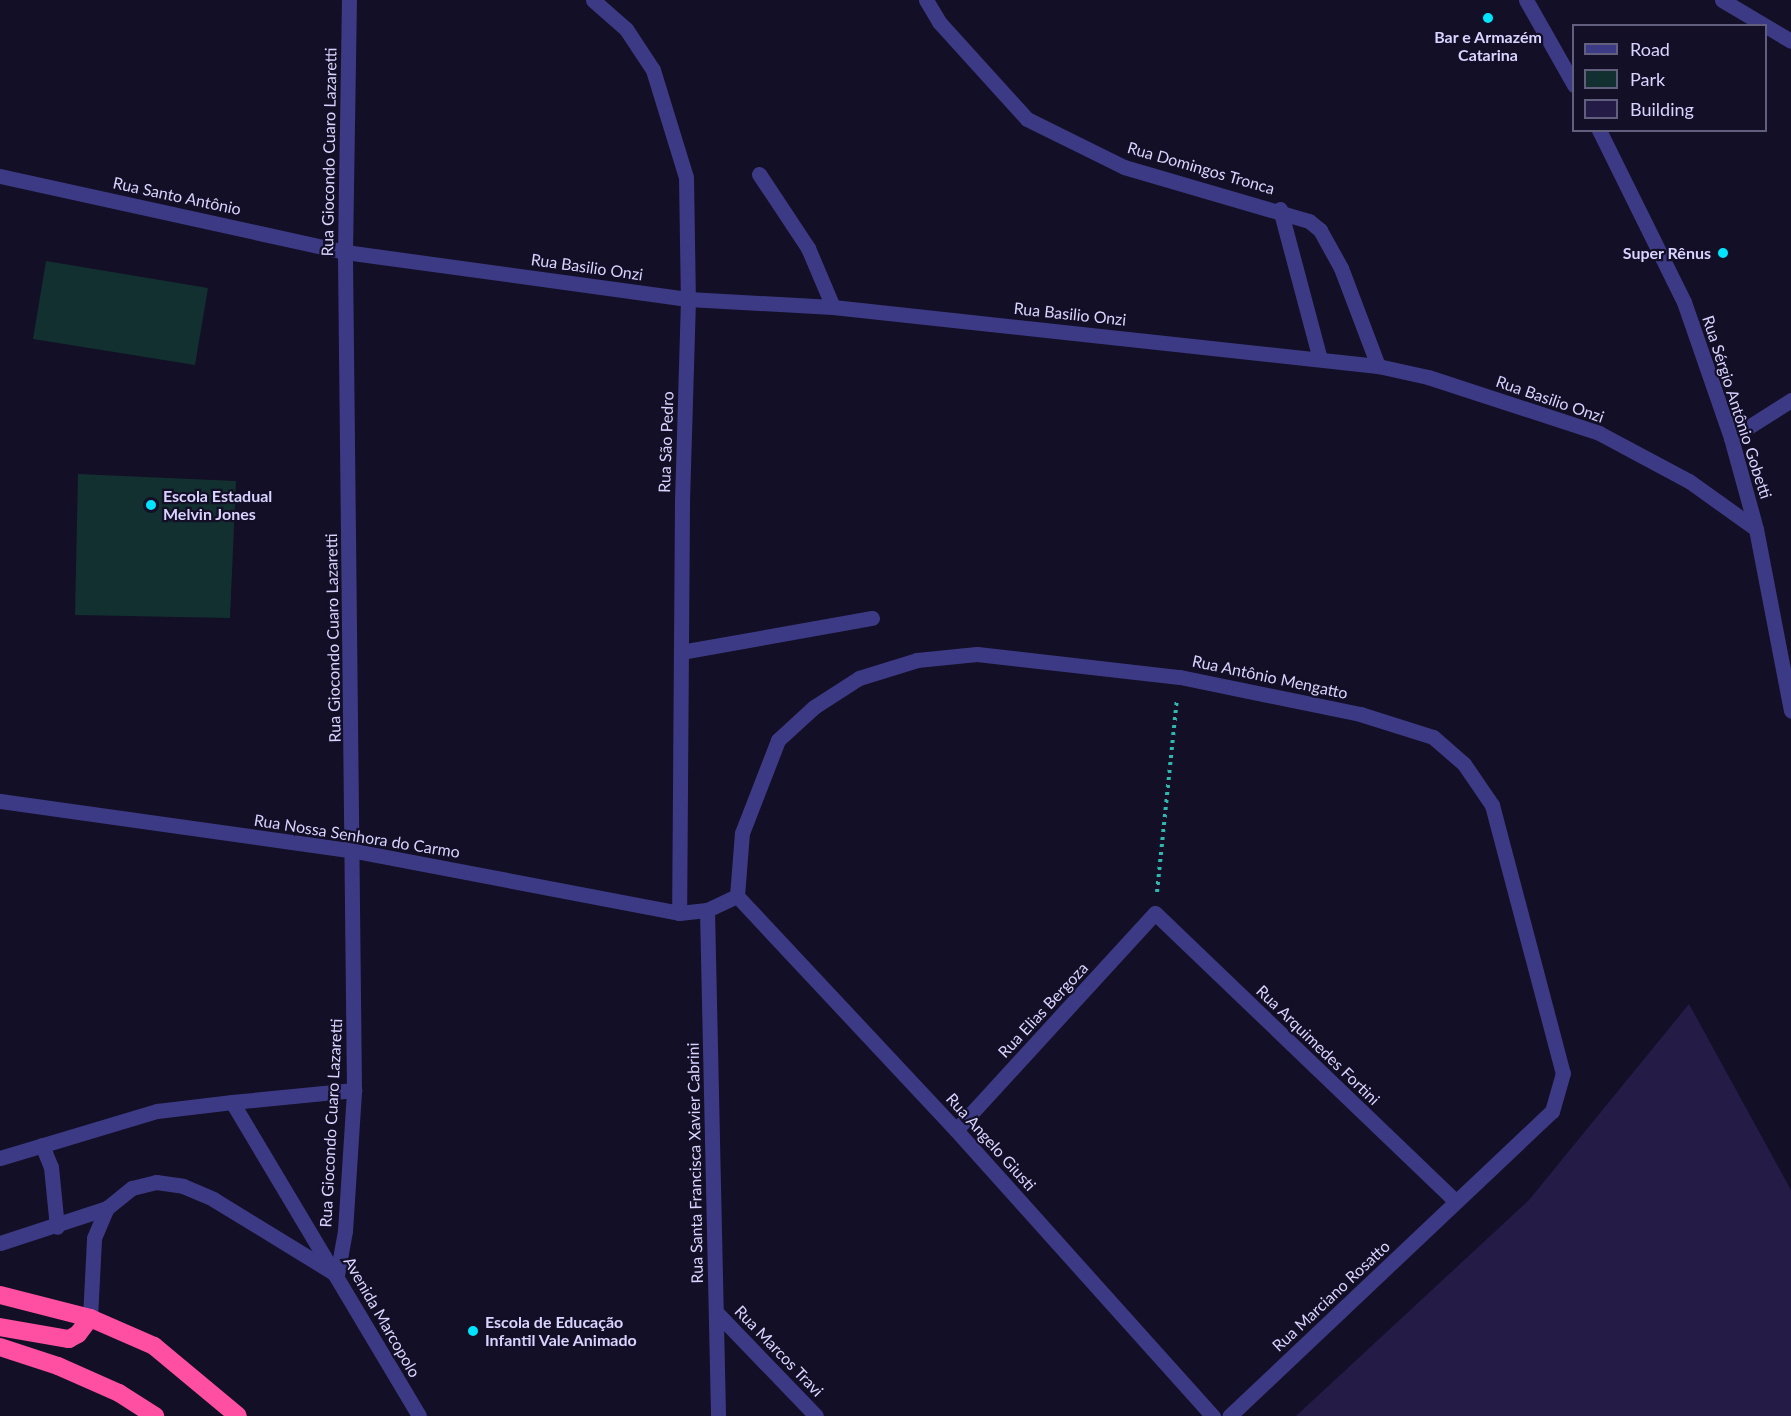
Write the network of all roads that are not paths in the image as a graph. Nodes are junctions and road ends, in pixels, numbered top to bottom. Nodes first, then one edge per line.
1 (349, 0) edge
2 (593, 0) edge
3 (926, 0) edge
4 (1526, 0) edge
5 (1722, 0) edge
6 (1762, 24) edge
7 (1767, 27) edge
8 (1791, 41) edge
9 (1572, 81) edge
10 (1600, 132) edge
11 (759, 174) dead end
12 (0, 176) edge
13 (1280, 209) junction
14 (345, 252) junction
15 (688, 299) junction
16 (833, 306) junction
17 (1320, 359) junction
18 (1378, 366) junction
19 (1791, 400) edge
20 (1731, 438) junction
21 (1756, 529) junction
22 (872, 618) dead end
23 (681, 652) junction
24 (1791, 711) edge
25 (0, 801) edge
26 (355, 850) junction
27 (737, 896) junction
28 (707, 910) junction
29 (679, 913) junction
30 (1155, 913) joint
31 (354, 1090) junction
32 (232, 1102) junction
33 (956, 1130) junction
34 (42, 1145) junction
35 (0, 1158) edge
36 (1456, 1202) junction
37 (107, 1208) junction
38 (57, 1227) junction
39 (0, 1243) edge
40 (337, 1275) junction
41 (0, 1295) edge
42 (716, 1312) junction
43 (90, 1318) junction
44 (0, 1328) edge
45 (0, 1347) edge
46 (154, 1416) edge
47 (238, 1416) edge
48 (419, 1416) edge
49 (718, 1416) edge
50 (816, 1416) edge
51 (1213, 1416) edge
52 (1230, 1416) edge

1 - 14 street, Rua Giocondo Cuaro Lazaretti
2 - 15 street, Rua São Pedro
3 - 13 street, Rua Domingos Tronca
4 - 9 street
5 - 6 street
7 - 8 street
10 - 20 street, Rua Sérgio Antônio Gobetti
11 - 16 street
12 - 14 street, Rua Santo Antônio
13 - 17 street, Rua Domingos Tronca
13 - 18 street, Rua Domingos Tronca
14 - 15 street, Rua Basilio Onzi
14 - 26 street, Rua Giocondo Cuaro Lazaretti
15 - 16 street, Rua Basilio Onzi
15 - 23 street, Rua São Pedro
16 - 17 street, Rua Basilio Onzi
17 - 18 street, Rua Basilio Onzi
18 - 21 street, Rua Basilio Onzi
19 - 20 street
20 - 21 street, Rua Sérgio Antônio Gobetti
21 - 24 street, Rua Sérgio Antônio Gobetti
22 - 23 street
23 - 29 street, Rua São Pedro
25 - 26 street, Rua Nossa Senhora do Carmo
26 - 29 street, Rua Nossa Senhora do Carmo
26 - 31 street, Rua Giocondo Cuaro Lazaretti
27 - 28 street
27 - 33 street, Rua Angelo Giusti
27 - 36 street, Rua Antônio Mengatto
28 - 29 street, Rua Nossa Senhora do Carmo
28 - 42 street, Rua Santa Francisca Xavier Cabrini
30 - 33 street, Rua Elias Bergoza
30 - 36 street, Rua Arquimedes Fortini
31 - 32 street
31 - 40 street, Rua Giocondo Cuaro Lazaretti
32 - 34 street
32 - 40 street, Avenida Marcopolo
33 - 51 street, Rua Angelo Giusti
34 - 35 street
34 - 38 street
36 - 52 street, Rua Marciano Rosatto
37 - 38 street
37 - 40 street
37 - 43 street
38 - 39 street
40 - 48 street, Avenida Marcopolo
41 - 43 highway
42 - 49 street, Rua Santa Francisca Xavier Cabrini
42 - 50 street, Rua Marcos Travi
43 - 44 highway
43 - 47 highway
45 - 46 highway

